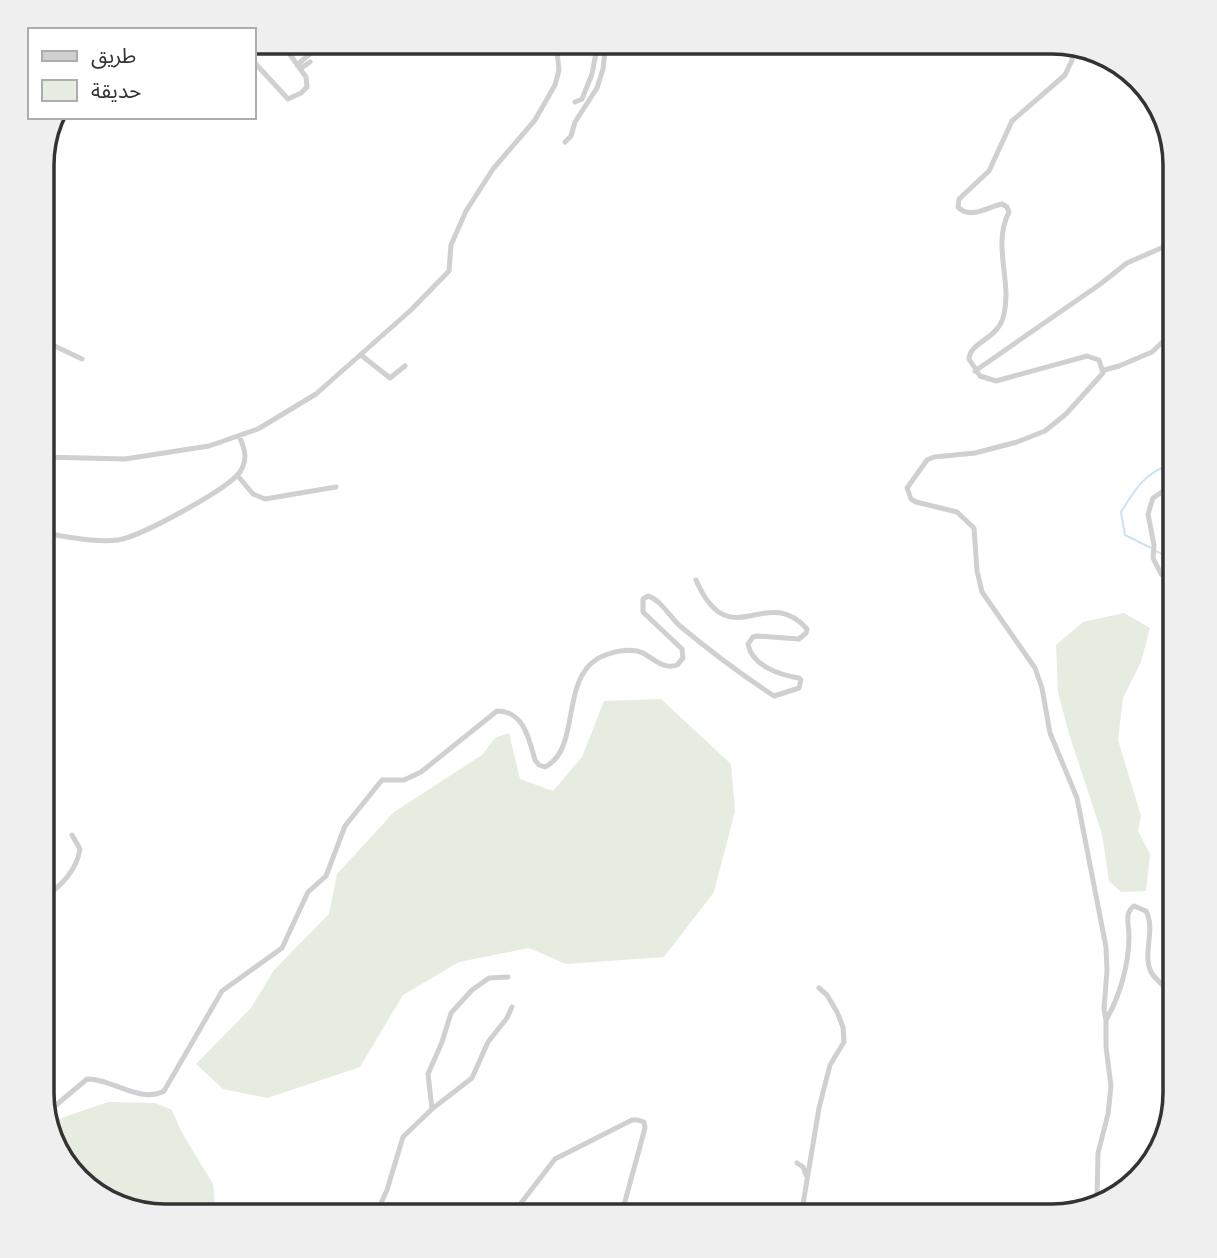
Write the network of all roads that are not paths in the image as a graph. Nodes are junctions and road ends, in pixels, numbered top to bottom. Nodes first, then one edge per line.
1 (289, 54) edge
2 (310, 54) edge
3 (557, 54) edge
4 (596, 54) edge
5 (605, 54) edge
6 (1072, 56) edge
7 (310, 62) dead end
8 (256, 64) edge
9 (298, 67) junction
10 (575, 102) dead end
11 (565, 142) dead end
12 (1163, 247) edge
13 (1163, 341) edge
14 (54, 346) edge
15 (361, 355) junction
16 (82, 359) dead end
17 (405, 366) dead end
18 (1104, 370) junction
19 (975, 371) junction
20 (239, 436) junction
21 (54, 457) edge
22 (237, 475) junction
23 (336, 487) dead end
24 (1163, 490) edge
25 (54, 534) edge
26 (1163, 576) edge
27 (696, 579) dead end
28 (72, 835) dead end
29 (54, 889) edge
30 (508, 977) dead end
31 (1163, 983) edge
32 (819, 988) dead end
33 (512, 1007) dead end
34 (1106, 1020) junction
35 (55, 1106) edge
36 (432, 1109) junction
37 (797, 1163) dead end
38 (807, 1182) junction
39 (1097, 1194) edge
40 (381, 1204) edge
41 (520, 1204) edge
42 (624, 1204) edge
43 (803, 1204) edge

1 - 9 street
2 - 9 street
3 - 15 street
4 - 10 street
5 - 11 street
6 - 19 street
7 - 9 street
8 - 9 street
12 - 19 street
13 - 18 street
14 - 16 street
15 - 17 street
15 - 20 street
18 - 19 street
18 - 34 street
20 - 21 street
20 - 22 street
22 - 23 street
22 - 25 street
24 - 26 street
27 - 35 street
28 - 29 street
30 - 36 street
31 - 34 street
32 - 38 street
33 - 36 street
34 - 39 street
36 - 40 street
37 - 38 street
38 - 43 street
41 - 42 street

